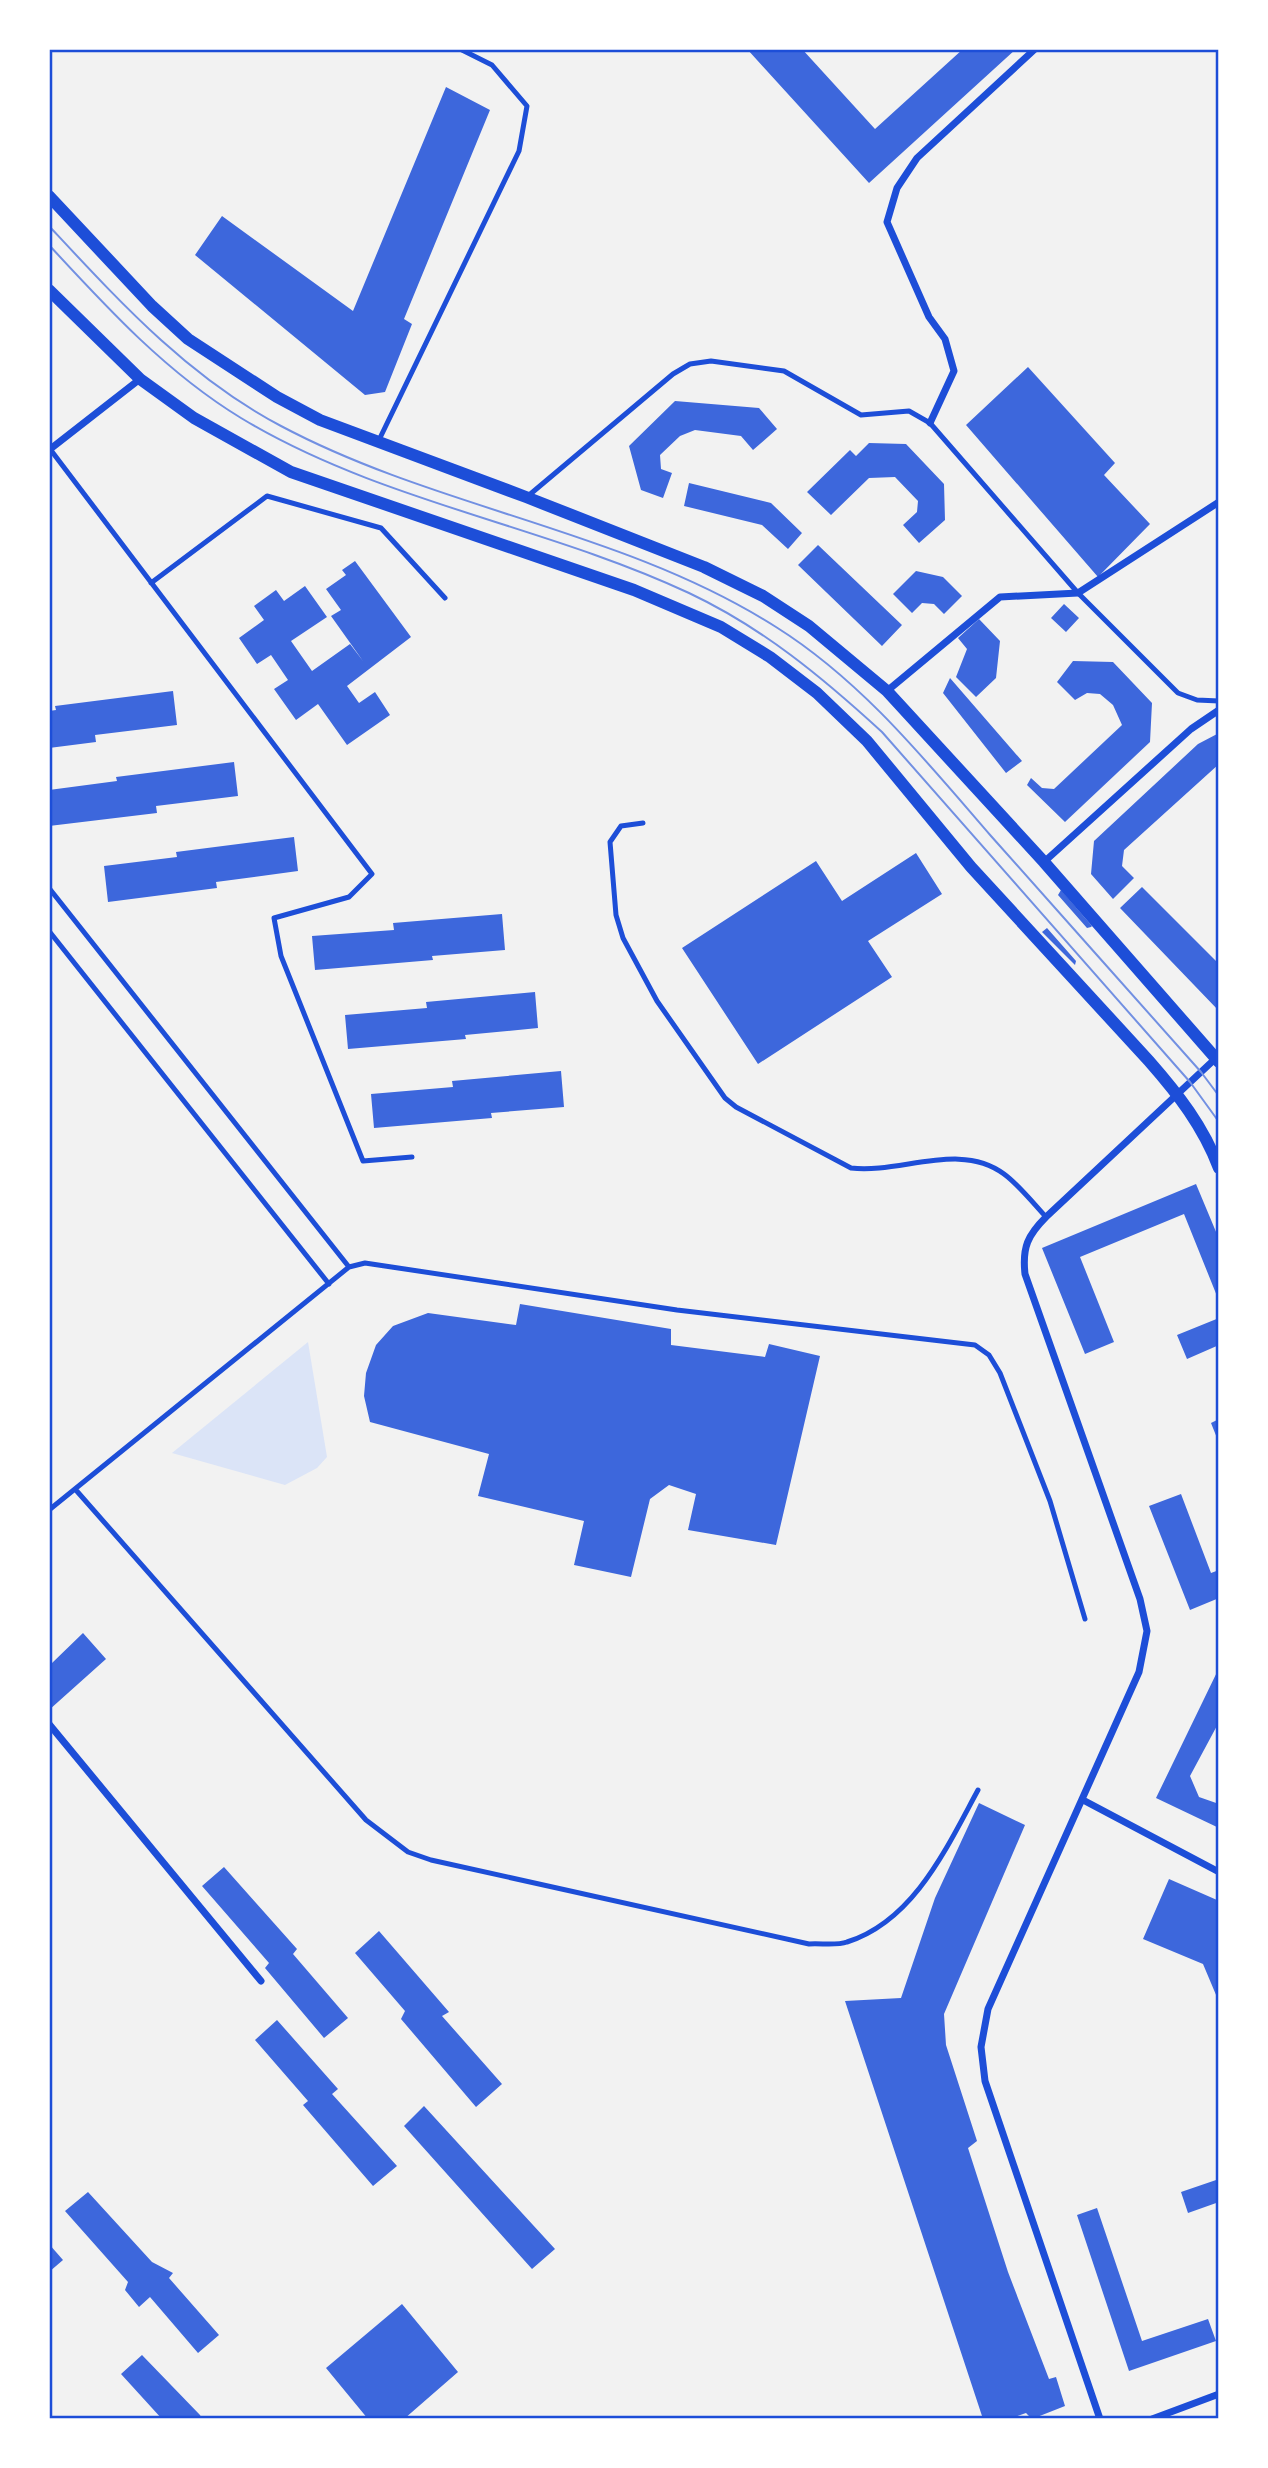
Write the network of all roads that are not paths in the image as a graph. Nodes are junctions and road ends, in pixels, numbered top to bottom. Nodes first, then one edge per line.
1 (460, 49) edge
2 (1035, 49) edge
3 (49, 196) edge
4 (49, 290) edge
5 (140, 379) junction
6 (930, 423) junction
7 (378, 442) junction
8 (49, 449) edge
9 (526, 497) junction
10 (1219, 502) edge
11 (151, 583) junction
12 (1077, 593) junction
13 (445, 598) dead end
14 (887, 691) junction
15 (1219, 701) edge
16 (1219, 710) edge
17 (643, 823) dead end
18 (1044, 862) junction
19 (49, 888) edge
20 (49, 931) edge
21 (1218, 1059) edge
22 (1177, 1093) junction
23 (412, 1157) dead end
24 (1219, 1168) edge
25 (1046, 1217) junction
26 (348, 1266) junction
27 (329, 1283) junction
28 (75, 1489) junction
29 (49, 1510) edge
30 (1085, 1619) dead end
31 (49, 1724) edge
32 (978, 1790) dead end
33 (1083, 1800) junction
34 (1219, 1872) edge
35 (261, 1981) dead end
36 (1219, 2394) edge
37 (1100, 2419) edge
38 (1152, 2419) edge

1 - 7 lane
2 - 6 street
3 - 7 street
4 - 5 street
5 - 8 street
5 - 22 street
6 - 9 lane
6 - 12 lane
7 - 9 street
8 - 11 lane
9 - 14 street
10 - 12 street
11 - 13 lane
11 - 23 lane
12 - 14 street
12 - 15 lane
14 - 18 street
16 - 18 street
17 - 25 lane
18 - 21 street
19 - 26 lane
20 - 27 lane
21 - 22 street
22 - 24 street
22 - 25 street
25 - 33 street
26 - 27 lane
26 - 30 lane
27 - 28 lane
28 - 29 lane
28 - 32 lane
31 - 35 street
33 - 34 street
33 - 37 street
36 - 38 street

